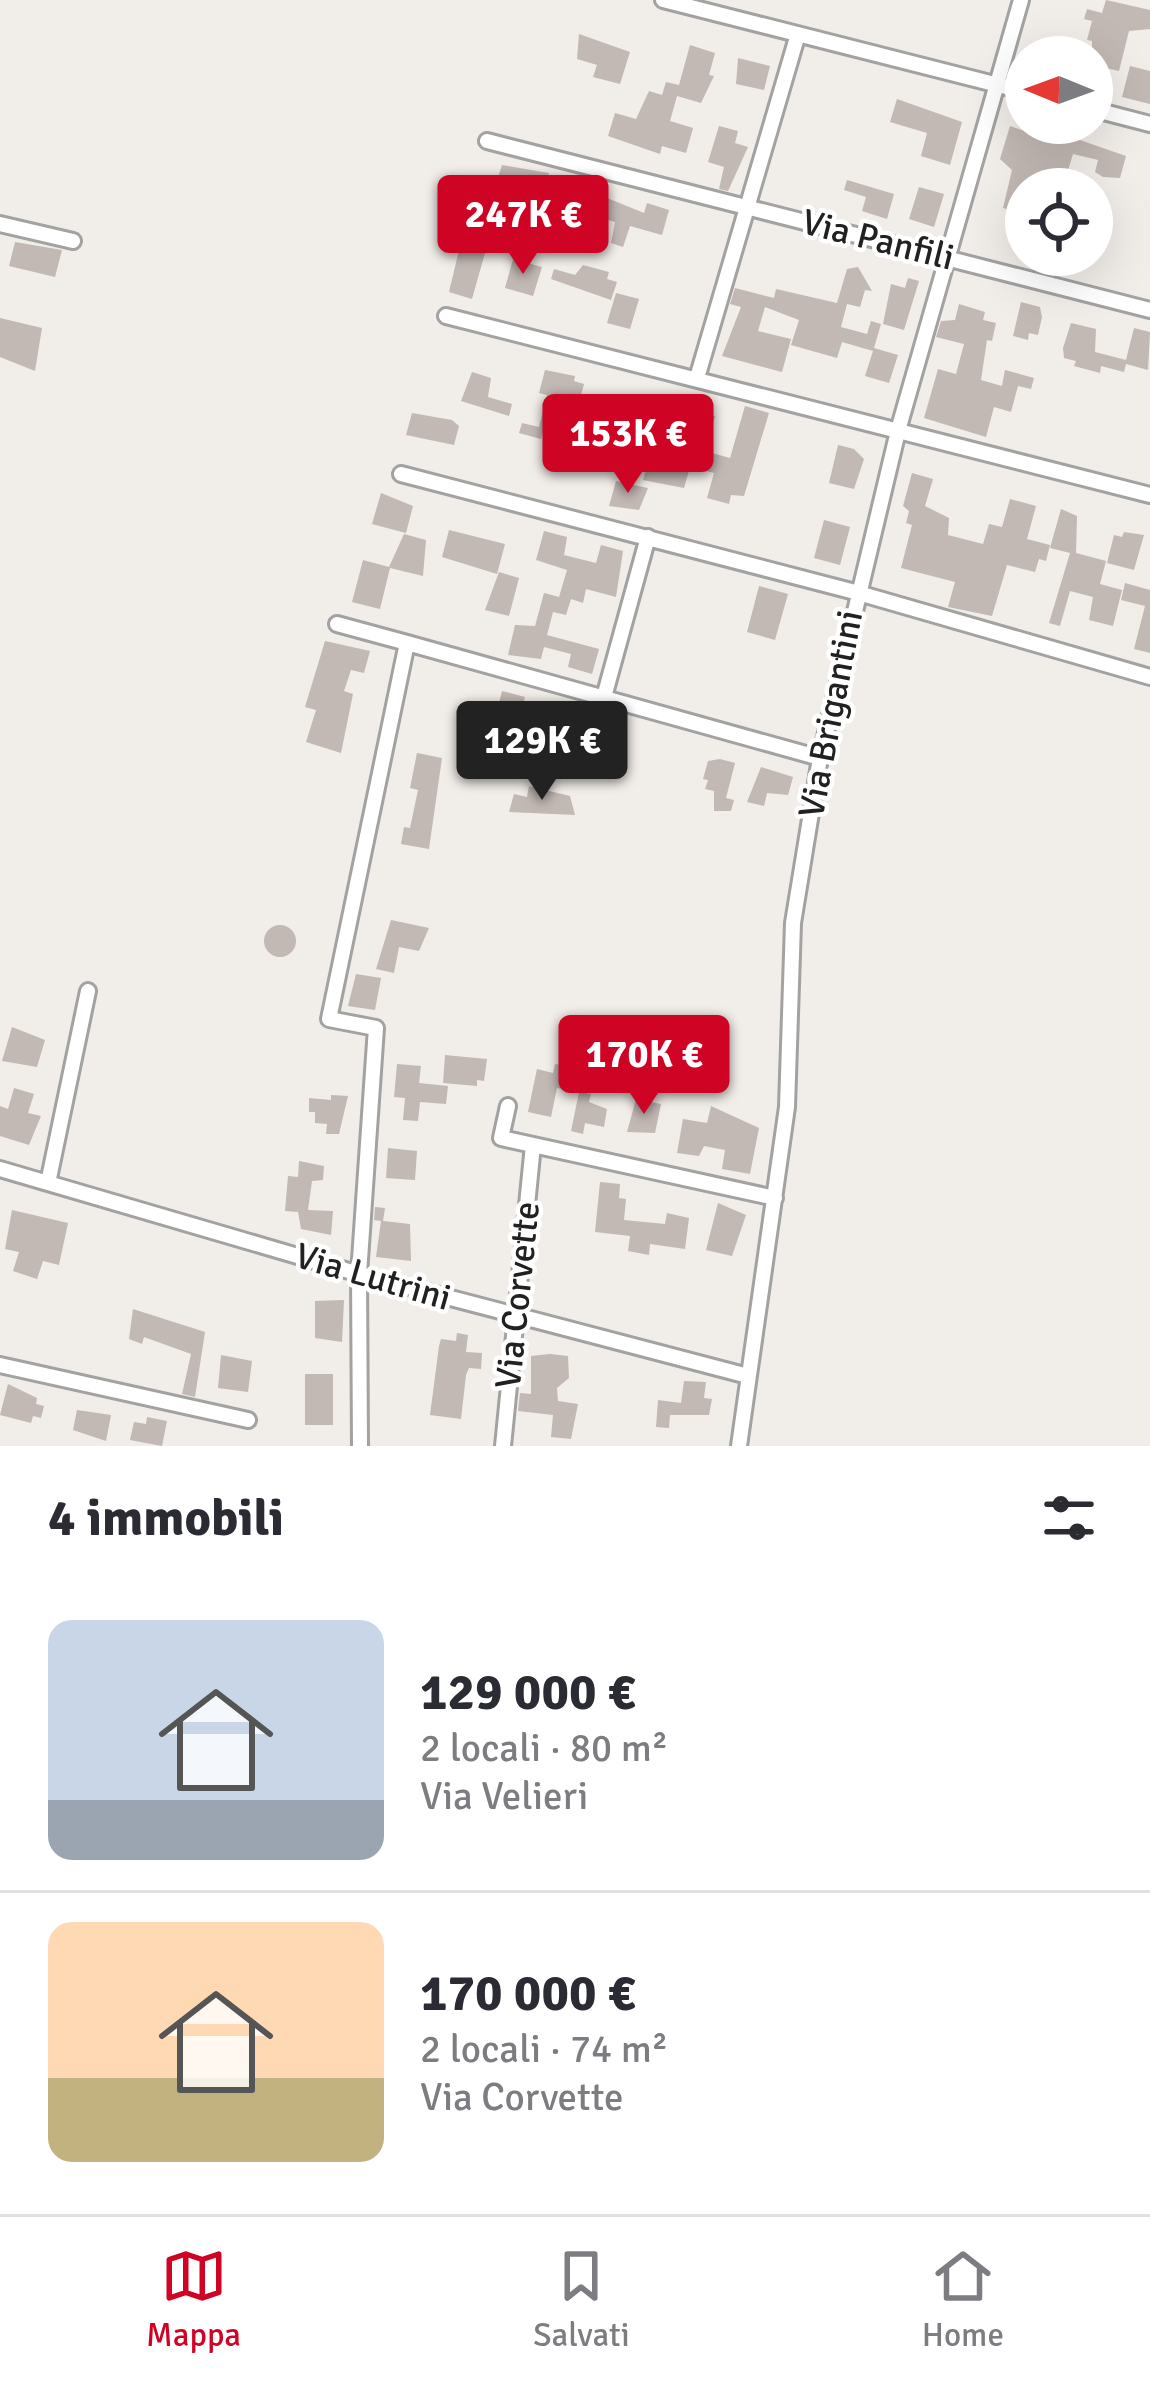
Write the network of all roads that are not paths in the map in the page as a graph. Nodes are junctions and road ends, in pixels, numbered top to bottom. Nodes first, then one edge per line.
1 (663, 0) edge
2 (1022, 0) edge
3 (798, 34) junction
4 (997, 85) junction
5 (1005, 87) edge
6 (1113, 114) edge
7 (1150, 124) edge
8 (487, 141) dead end
9 (745, 206) junction
10 (0, 224) edge
11 (73, 241) dead end
12 (947, 258) junction
13 (1150, 310) edge
14 (446, 316) dead end
15 (698, 378) junction
16 (898, 427) junction
17 (401, 474) dead end
18 (1150, 495) edge
19 (648, 537) junction
20 (855, 592) junction
21 (337, 624) dead end
22 (407, 643) junction
23 (1150, 677) edge
24 (604, 697) junction
25 (820, 758) junction
26 (88, 991) dead end
27 (508, 1106) dead end
28 (532, 1144) junction
29 (0, 1168) edge
30 (48, 1183) junction
31 (775, 1198) junction
32 (359, 1274) junction
33 (517, 1317) junction
34 (0, 1365) edge
35 (748, 1376) junction
36 (248, 1420) dead end
37 (360, 1446) edge
38 (503, 1446) edge
39 (739, 1446) edge

1 - 3 street
2 - 4 street, Via Brigantini
3 - 4 street
3 - 9 street
4 - 5 street
4 - 12 street, Via Brigantini
6 - 7 street
8 - 9 street, Via Panfili
9 - 12 street, Via Panfili
9 - 15 street
10 - 11 street
12 - 13 street, Via Panfili
12 - 16 street, Via Brigantini
14 - 15 street
15 - 16 street
16 - 18 street
16 - 20 street, Via Brigantini
17 - 19 street
19 - 20 street
19 - 24 street
20 - 23 street
20 - 25 street, Via Brigantini
21 - 22 street
22 - 24 street
22 - 32 street
24 - 25 street
25 - 31 street, Via Brigantini
26 - 30 street
27 - 28 street
28 - 31 street
28 - 33 street, Via Corvette
29 - 30 street, Via Lutrini
30 - 32 street, Via Lutrini
31 - 35 street, Via Brigantini
32 - 33 street, Via Lutrini
32 - 37 street
33 - 35 street, Via Lutrini
33 - 38 street, Via Corvette
34 - 36 street
35 - 39 street, Via Brigantini

